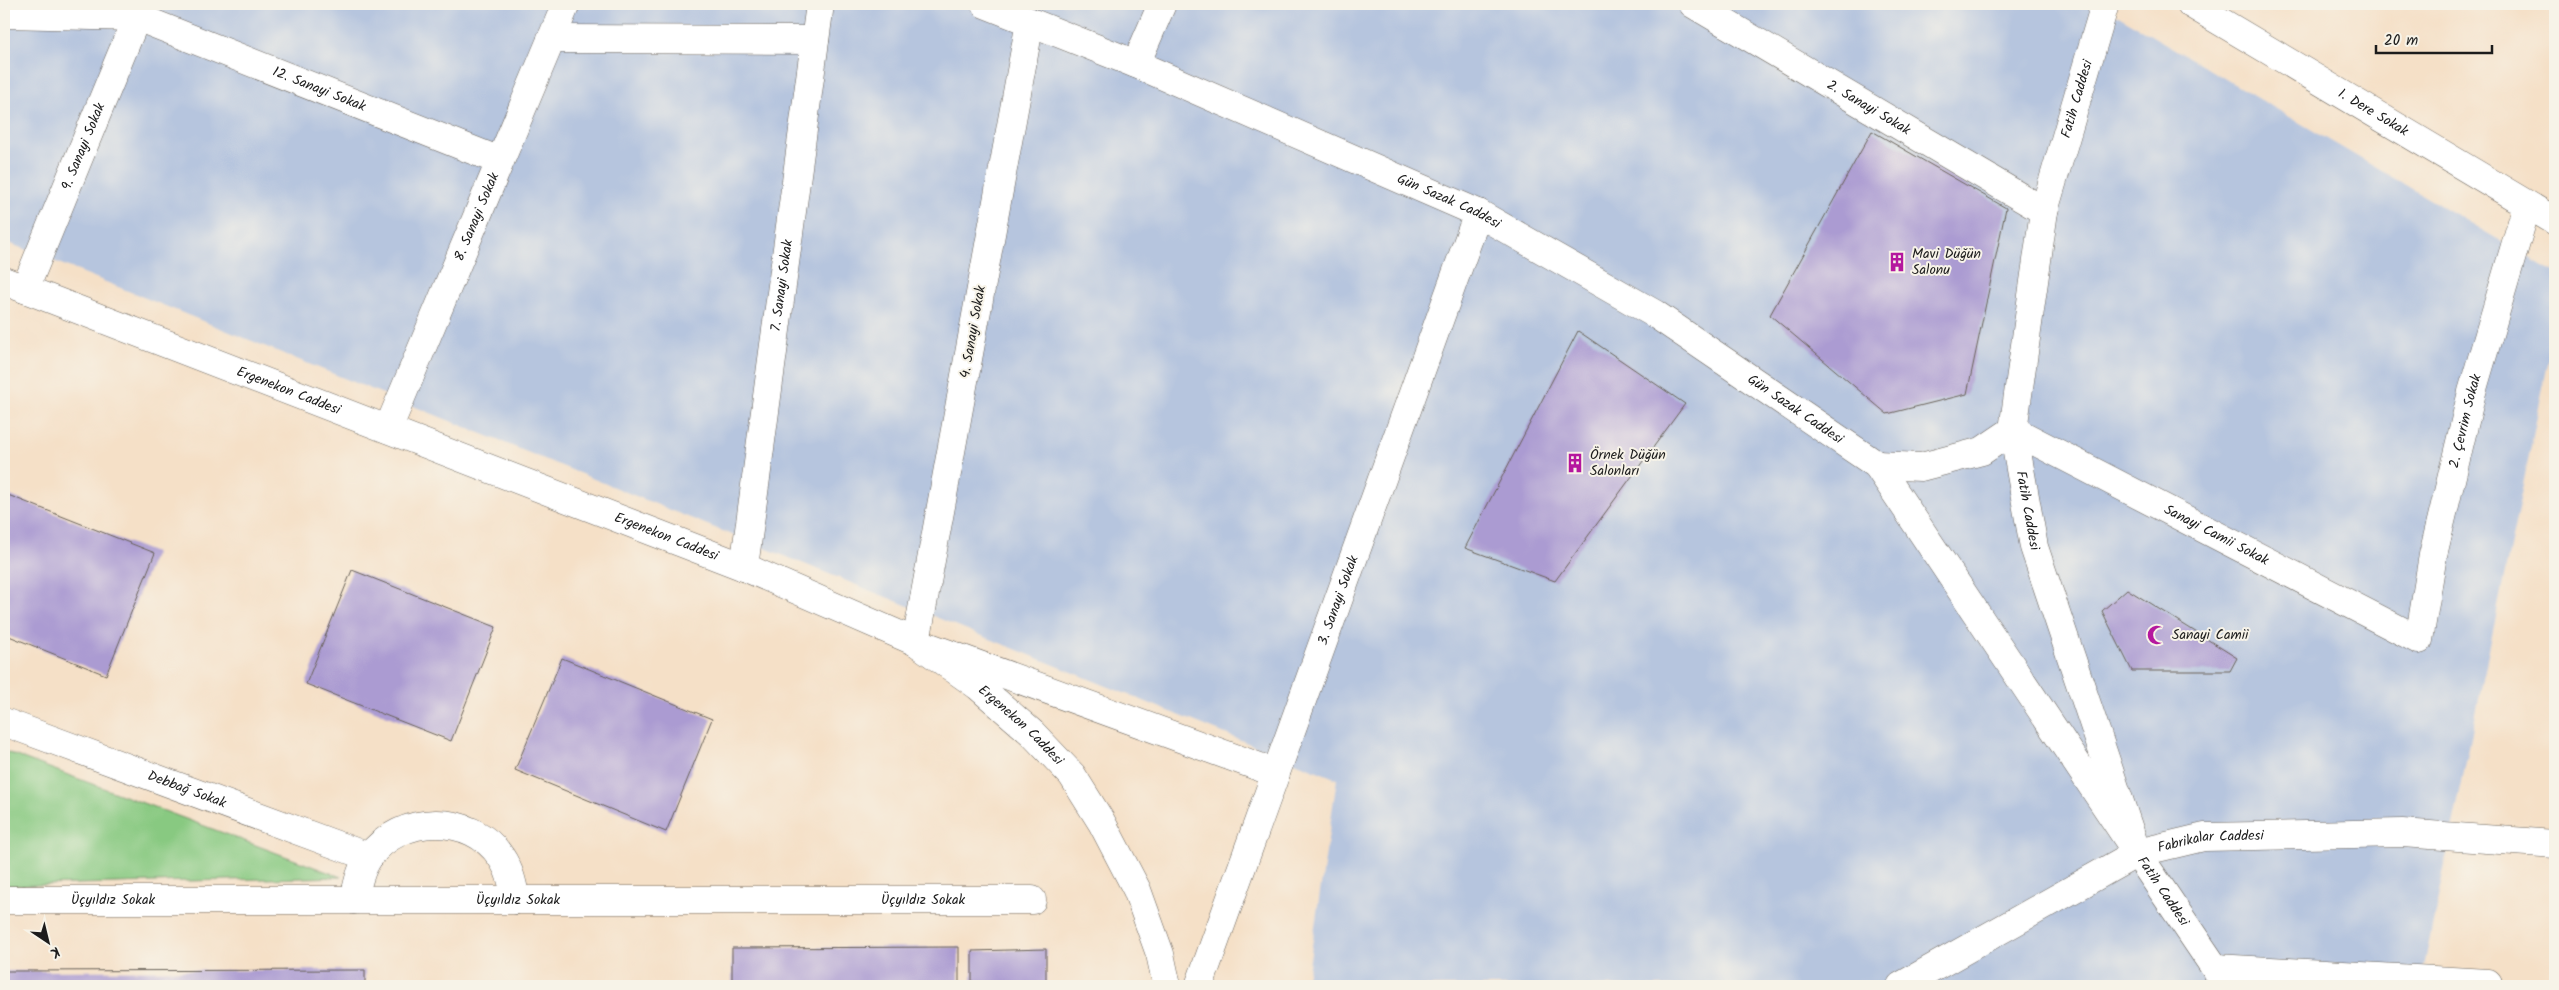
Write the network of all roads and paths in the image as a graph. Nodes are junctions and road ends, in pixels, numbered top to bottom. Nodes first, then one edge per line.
1 (566, 4) edge
2 (820, 4) edge
3 (985, 4) edge
4 (1162, 4) edge
5 (1692, 4) edge
6 (2105, 4) edge
7 (2191, 4) edge
8 (140, 10) edge
9 (4, 14) edge
10 (1030, 22) junction
11 (551, 39) junction
12 (816, 40) junction
13 (1136, 64) junction
14 (500, 161) junction
15 (2527, 205) junction
16 (2044, 211) junction
17 (1478, 214) junction
18 (2555, 221) edge
19 (15, 285) edge
20 (388, 429) junction
21 (2013, 430) junction
22 (1877, 465) junction
23 (744, 568) junction
24 (2419, 640) joint
25 (916, 642) junction
26 (4, 722) edge
27 (1276, 773) junction
28 (2555, 844) edge
29 (2137, 853) junction
30 (369, 857) junction
31 (4, 900) edge
32 (354, 900) junction
33 (516, 900) junction
34 (1032, 900) dead end
35 (2221, 977) edge
36 (2488, 983) dead end
37 (1167, 986) edge
38 (1199, 986) edge
39 (1901, 986) edge

1 - 11 street, 8. Sanayi Sokak
2 - 12 street, 7. Sanayi Sokak
3 - 10 street, Gün Sazak Caddesi
4 - 13 street
5 - 16 street, 2. Sanayi Sokak
6 - 16 street, Fatih Caddesi
7 - 15 street, 1. Dere Sokak
8 - 9 street
8 - 14 street, 12. Sanayi Sokak
8 - 19 street, 9. Sanayi Sokak
10 - 13 street, Gün Sazak Caddesi
10 - 25 street, 4. Sanayi Sokak
11 - 12 street
11 - 14 street, 8. Sanayi Sokak
12 - 23 street, 7. Sanayi Sokak
13 - 17 street, Gün Sazak Caddesi
14 - 20 street, 8. Sanayi Sokak
15 - 18 street, 1. Dere Sokak
15 - 24 street, 2. Çevrim Sokak
16 - 21 street, Fatih Caddesi
17 - 22 street, Gün Sazak Caddesi
17 - 27 street, 3. Sanayi Sokak
19 - 20 street, Ergenekon Caddesi
20 - 23 street, Ergenekon Caddesi
21 - 22 street
21 - 24 street, Sanayi Camii Sokak
21 - 29 street, Fatih Caddesi
22 - 29 street
23 - 25 street, Ergenekon Caddesi
25 - 27 street
25 - 37 street, Ergenekon Caddesi
26 - 30 street, Debbağ Sokak
27 - 38 street, 3. Sanayi Sokak
28 - 29 street, Fabrikalar Caddesi
29 - 35 street, Fatih Caddesi
29 - 39 street, Fabrikalar Caddesi
30 - 32 street
30 - 33 street
31 - 32 street, Üçyıldız Sokak
32 - 33 street, Üçyıldız Sokak
33 - 34 street, Üçyıldız Sokak
35 - 36 street

